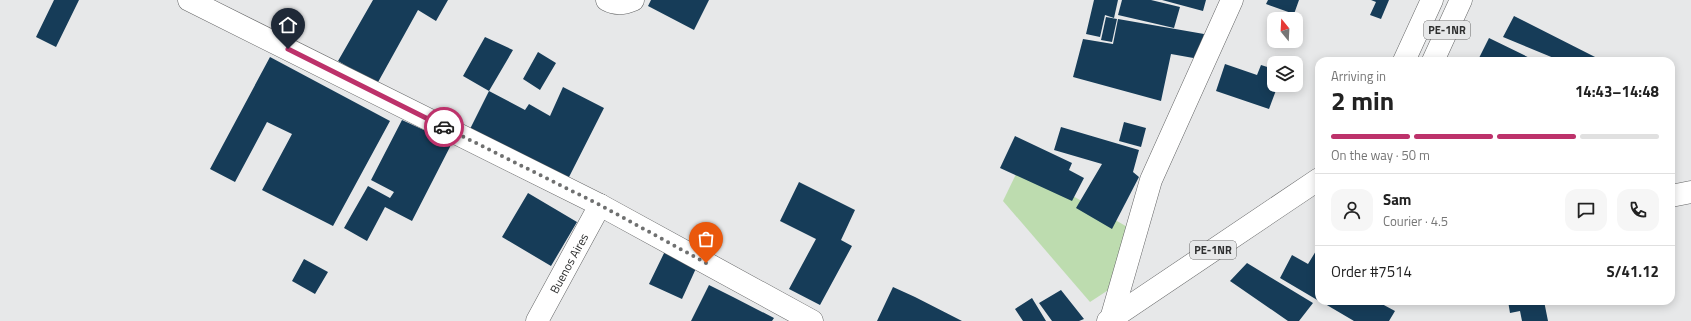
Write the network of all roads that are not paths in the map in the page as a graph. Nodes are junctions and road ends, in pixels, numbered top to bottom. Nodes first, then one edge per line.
1 (189, 0) edge
2 (1232, 0) edge
3 (1432, 0) edge
4 (1461, 0) edge
5 (1406, 57) edge
6 (1435, 57) edge
7 (1315, 182) edge
8 (1691, 192) edge
9 (1675, 195) edge
10 (600, 205) junction
11 (1110, 320) edge
12 (538, 321) edge
13 (812, 321) edge

1 - 10 street
2 - 11 street
3 - 5 street, PE-1NR
4 - 6 street, PE-1NR
7 - 11 street, PE-1NR
8 - 9 street
10 - 12 street, Buenos Aires
10 - 13 street

